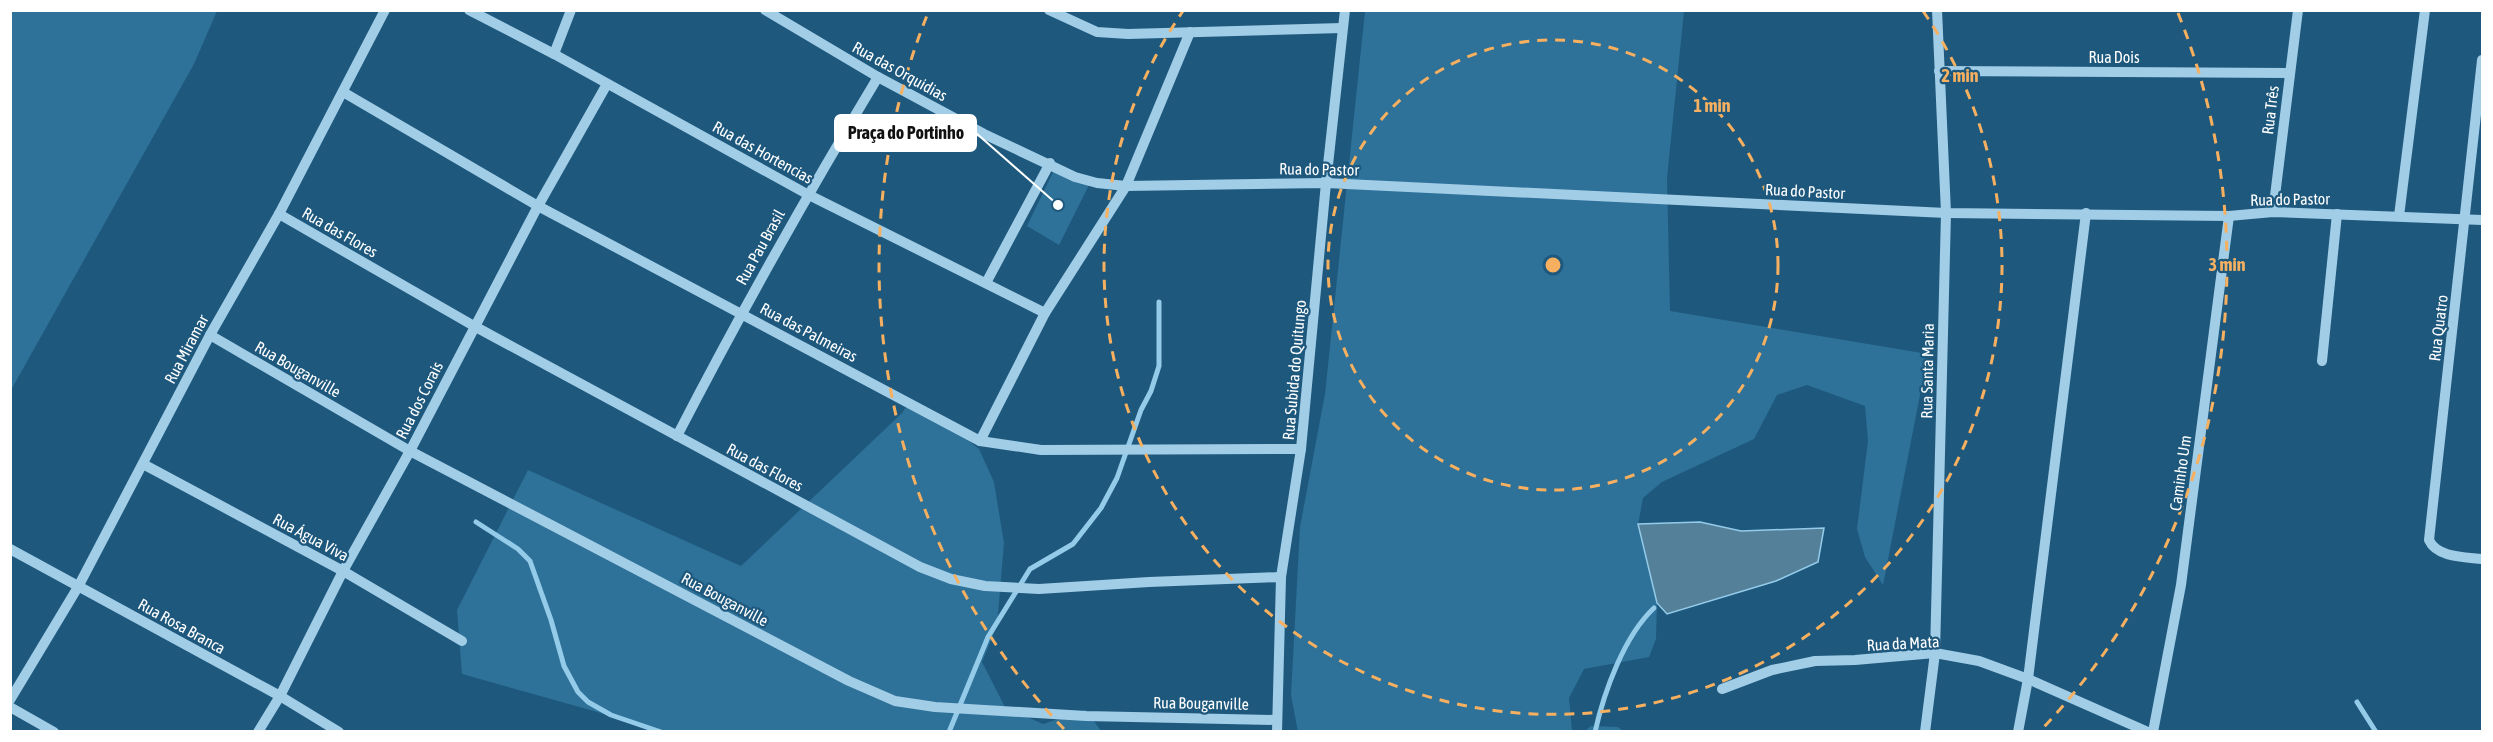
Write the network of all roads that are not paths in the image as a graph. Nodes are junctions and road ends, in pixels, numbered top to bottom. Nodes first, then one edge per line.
1 (385, 10) edge
2 (469, 10) edge
3 (571, 10) edge
4 (765, 10) edge
5 (1049, 10) edge
6 (1345, 10) edge
7 (1937, 10) edge
8 (2298, 10) edge
9 (2425, 10) edge
10 (1342, 28) junction
11 (1190, 32) junction
12 (554, 54) junction
13 (2482, 60) edge
14 (1939, 71) junction
15 (2289, 73) junction
16 (878, 77) junction
17 (607, 84) junction
18 (343, 92) junction
19 (1050, 163) junction
20 (1326, 183) junction
21 (1126, 186) junction
22 (807, 194) junction
23 (538, 206) junction
24 (2273, 212) junction
25 (1946, 213) junction
26 (2086, 213) junction
27 (279, 214) junction
28 (2337, 214) junction
29 (2229, 216) junction
30 (2399, 216) junction
31 (2466, 218) junction
32 (2482, 220) edge
33 (986, 283) junction
34 (741, 312) junction
35 (1045, 313) junction
36 (474, 326) junction
37 (210, 335) junction
38 (2322, 361) dead end
39 (677, 436) junction
40 (980, 441) junction
41 (1301, 449) junction
42 (410, 451) junction
43 (143, 464) junction
44 (10, 549) edge
45 (2482, 559) edge
46 (343, 571) junction
47 (1281, 578) junction
48 (78, 586) junction
49 (462, 641) dead end
50 (1935, 653) junction
51 (2028, 679) junction
52 (1722, 689) dead end
53 (280, 696) junction
54 (10, 700) edge
55 (10, 707) edge
56 (1276, 720) junction
57 (54, 732) edge
58 (258, 732) edge
59 (339, 732) edge
60 (1277, 732) edge
61 (1926, 732) edge
62 (2018, 732) edge
63 (2148, 732) edge
64 (2153, 732) edge

1 - 18 street, Rua Miramar
2 - 12 street, Rua das Hortencias
3 - 12 street
4 - 16 street, Rua das Orquidias
5 - 11 street
6 - 10 street, Rua Subida do Quitungo
7 - 14 street, Rua Santa Maria
8 - 15 street, Rua Três
9 - 30 street
10 - 11 street
10 - 20 street, Rua Subida do Quitungo
11 - 21 street
12 - 17 street, Rua das Hortencias
13 - 31 street, Rua Quatro
14 - 15 street, Rua Dois
14 - 25 street, Rua Santa Maria
15 - 24 street, Rua Três
16 - 19 street, Rua das Orquidias
16 - 22 street, Rua Pau Brasil
17 - 22 street, Rua das Hortencias
17 - 23 street, Rua dos Corais
18 - 23 street, Rua das Palmeiras
18 - 27 street, Rua Miramar
19 - 21 street, Rua das Orquidias
19 - 33 street
20 - 21 street, Rua do Pastor
20 - 25 street, Rua do Pastor
20 - 41 street, Rua Subida do Quitungo
21 - 35 street
22 - 33 street, Rua das Hortencias
22 - 34 street, Rua Pau Brasil
23 - 34 street, Rua das Palmeiras
23 - 36 street, Rua dos Corais
24 - 28 street, Rua do Pastor
24 - 29 street, Rua do Pastor
25 - 26 street, Rua do Pastor
25 - 50 street, Rua Santa Maria
26 - 29 street, Rua do Pastor
26 - 51 street
27 - 36 street, Rua das Flores
27 - 37 street, Rua Miramar
28 - 30 street, Rua do Pastor
28 - 38 street
29 - 64 street, Caminho Um
30 - 31 street, Rua do Pastor
31 - 32 street, Rua do Pastor
31 - 45 street, Rua Quatro
33 - 35 street, Rua das Hortencias
34 - 39 street, Rua Pau Brasil
34 - 40 street, Rua das Palmeiras
35 - 40 street
36 - 39 street, Rua das Flores
36 - 42 street, Rua dos Corais
37 - 42 street, Rua Bouganville
37 - 43 street, Rua Miramar
39 - 47 street, Rua das Flores
40 - 41 street, Rua das Palmeiras
41 - 47 street, Rua Subida do Quitungo
42 - 46 street, Rua dos Corais
42 - 56 street, Rua Bouganville
43 - 46 street, Rua Água Viva
43 - 48 street, Rua Miramar
44 - 48 street, Rua Rosa Branca
46 - 49 street, Rua Água Viva
46 - 53 street, Rua dos Corais
47 - 56 street, Rua Subida do Quitungo
48 - 53 street, Rua Rosa Branca
48 - 54 street, Rua Miramar
50 - 51 street, Rua da Mata
50 - 52 street, Rua da Mata
50 - 61 street, Rua Santa Maria
51 - 62 street
51 - 63 street, Rua da Mata
53 - 58 street, Rua dos Corais
53 - 59 street, Rua Rosa Branca
55 - 57 street
56 - 60 street, Rua Subida do Quitungo

